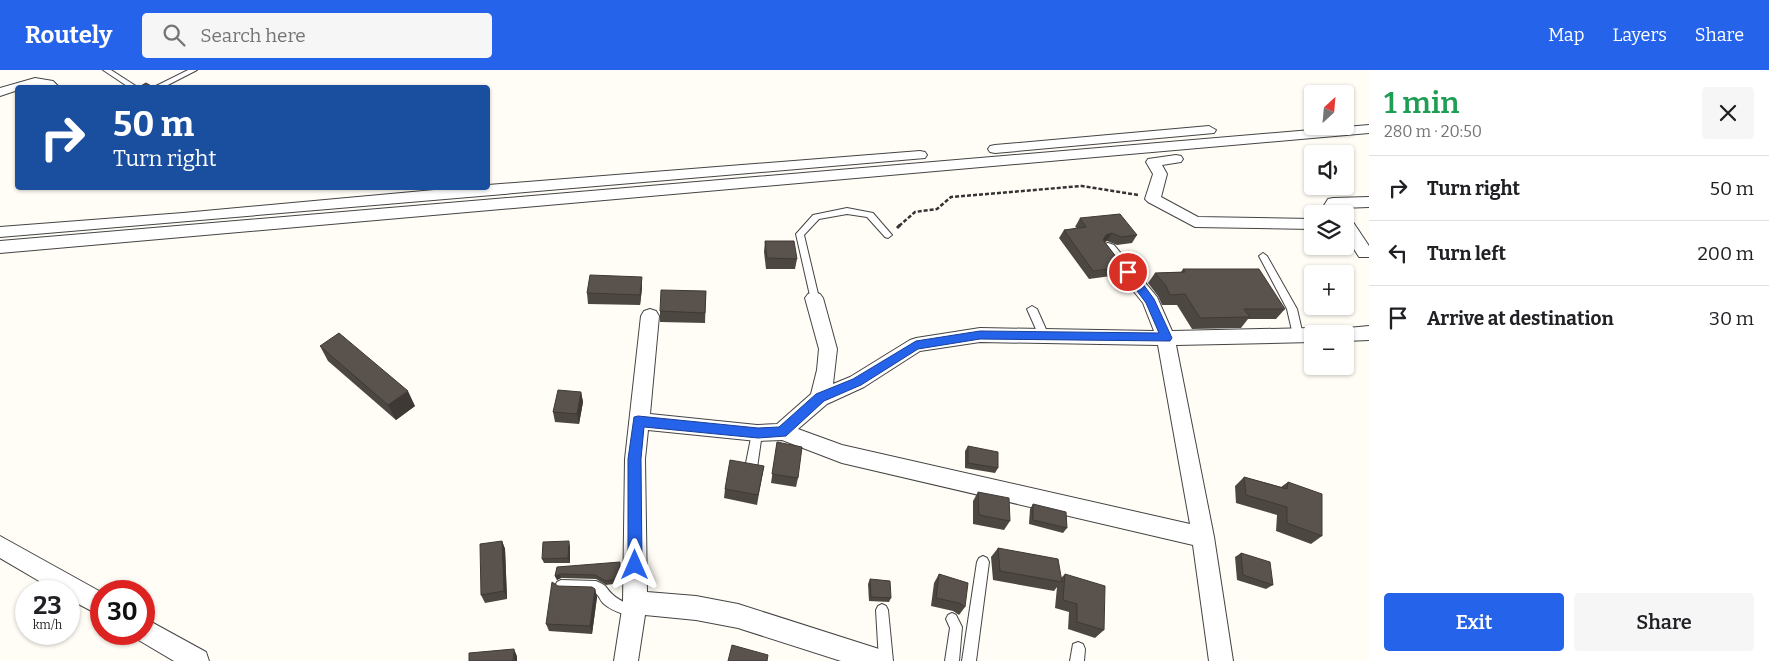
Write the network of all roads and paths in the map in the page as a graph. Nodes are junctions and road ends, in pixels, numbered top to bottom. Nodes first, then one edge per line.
1 (106, 70) edge
2 (194, 70) edge
3 (26, 85) edge
4 (51, 85) edge
5 (129, 85) edge
6 (162, 85) edge
7 (15, 88) edge
8 (0, 92) edge
9 (1369, 116) edge
10 (1354, 117) edge
11 (1304, 122) edge
12 (1369, 129) edge
13 (1173, 147) junction
14 (1153, 199) junction
15 (1369, 202) edge
16 (1332, 205) edge
17 (1304, 224) edge
18 (0, 232) edge
19 (888, 236) joint
20 (1354, 237) edge
21 (1354, 246) edge
22 (0, 247) edge
23 (1108, 248) edge
24 (1263, 256) dead end
25 (1367, 257) edge
26 (814, 298) joint
27 (1032, 309) dead end
28 (650, 316) dead end
29 (1304, 333) edge
30 (1369, 333) edge
31 (1354, 334) edge
32 (1304, 335) edge
33 (1044, 336) junction
34 (1166, 338) junction
35 (820, 398) junction
36 (638, 421) junction
37 (782, 432) junction
38 (758, 433) junction
39 (751, 468) edge
40 (1203, 537) junction
41 (0, 546) edge
42 (983, 562) dead end
43 (561, 586) edge
44 (90, 599) edge
45 (634, 608) junction
46 (882, 610) dead end
47 (952, 618) dead end
48 (155, 636) edge
49 (197, 661) edge
50 (626, 661) edge
51 (879, 661) edge
52 (886, 661) edge
53 (952, 661) edge
54 (969, 661) edge
55 (1221, 661) edge

1 - 5 lane
2 - 6 lane
3 - 4 street
7 - 8 street
9 - 10 street
11 - 18 street
12 - 13 street
13 - 14 street
13 - 22 street
14 - 17 street
14 - 19 path
15 - 16 street
19 - 26 lane
20 - 25 street
21 - 25 street
23 - 34 street
24 - 29 lane
26 - 35 street
27 - 33 lane
28 - 36 street
30 - 31 street
32 - 34 street
33 - 34 street
33 - 35 street
34 - 40 street
35 - 37 street
36 - 38 street
36 - 45 street
37 - 38 street
37 - 40 street
38 - 39 lane
40 - 55 street
41 - 44 street
42 - 54 lane
43 - 45 lane
45 - 50 street
45 - 51 street
46 - 52 lane
47 - 53 lane
48 - 49 street

